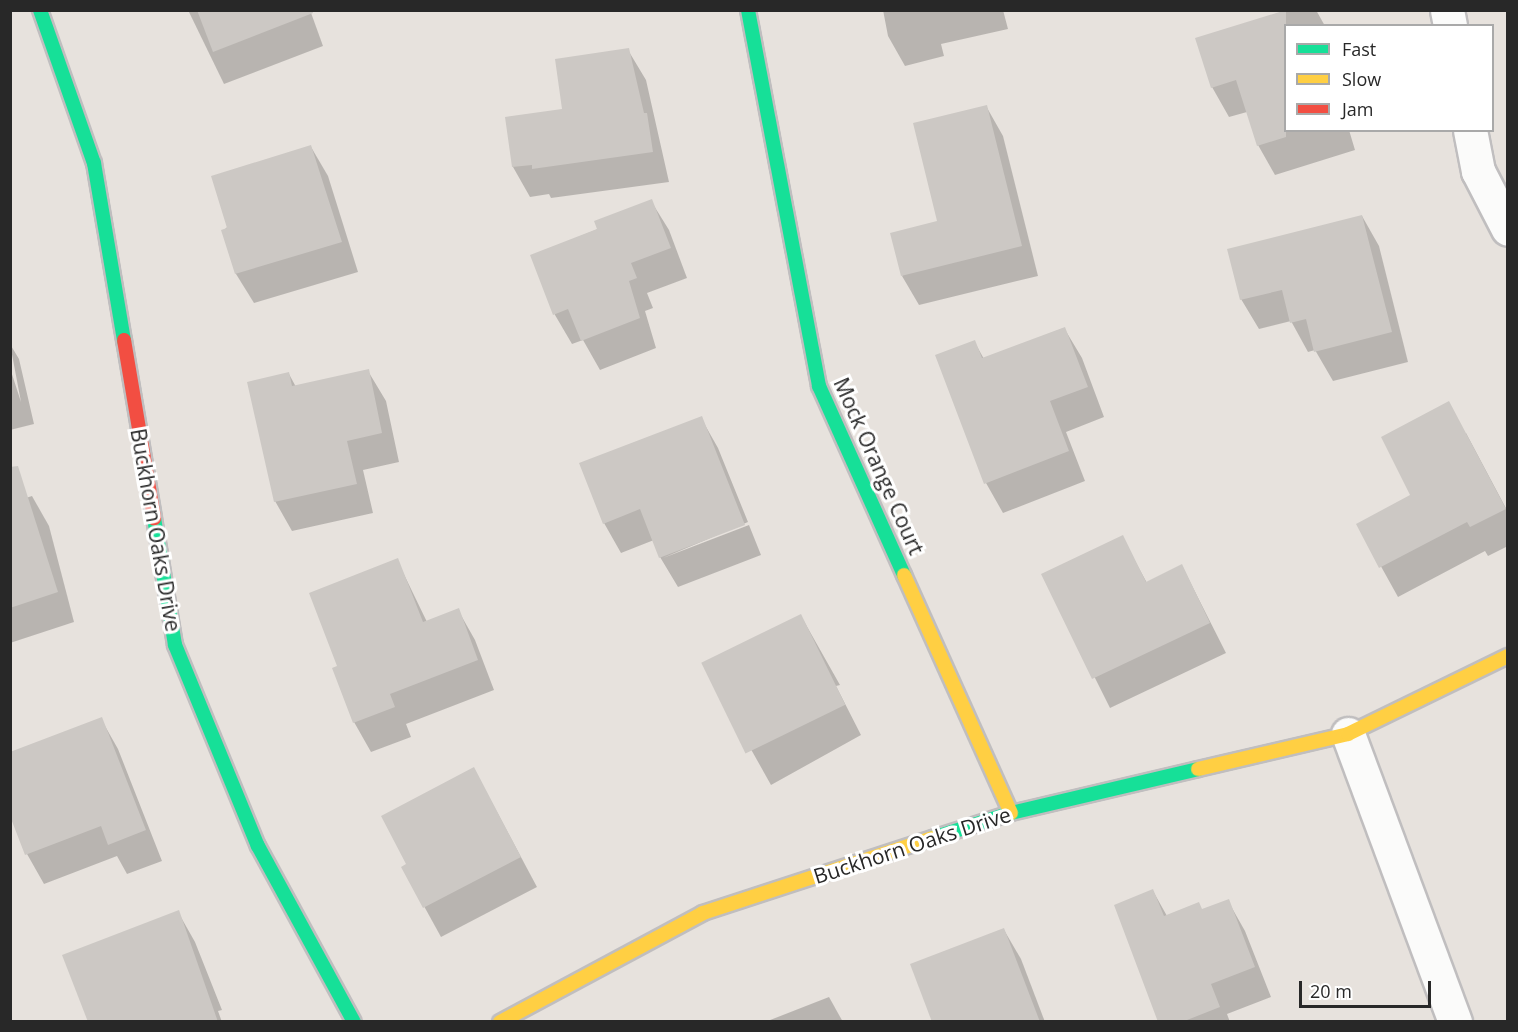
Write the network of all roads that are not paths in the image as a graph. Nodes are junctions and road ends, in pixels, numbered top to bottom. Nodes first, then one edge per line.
1 (40, 10) edge
2 (748, 10) edge
3 (1470, 132) edge
4 (1508, 229) edge
5 (1508, 657) edge
6 (1348, 734) junction
7 (1011, 813) junction
8 (354, 1022) edge
9 (500, 1022) edge
10 (1455, 1022) edge

1 - 8 street, Buckhorn Oaks Drive
2 - 7 street, Mock Orange Court
3 - 4 street
5 - 6 street, Buckhorn Oaks Drive
6 - 7 street, Buckhorn Oaks Drive
6 - 10 street
7 - 9 street, Buckhorn Oaks Drive

